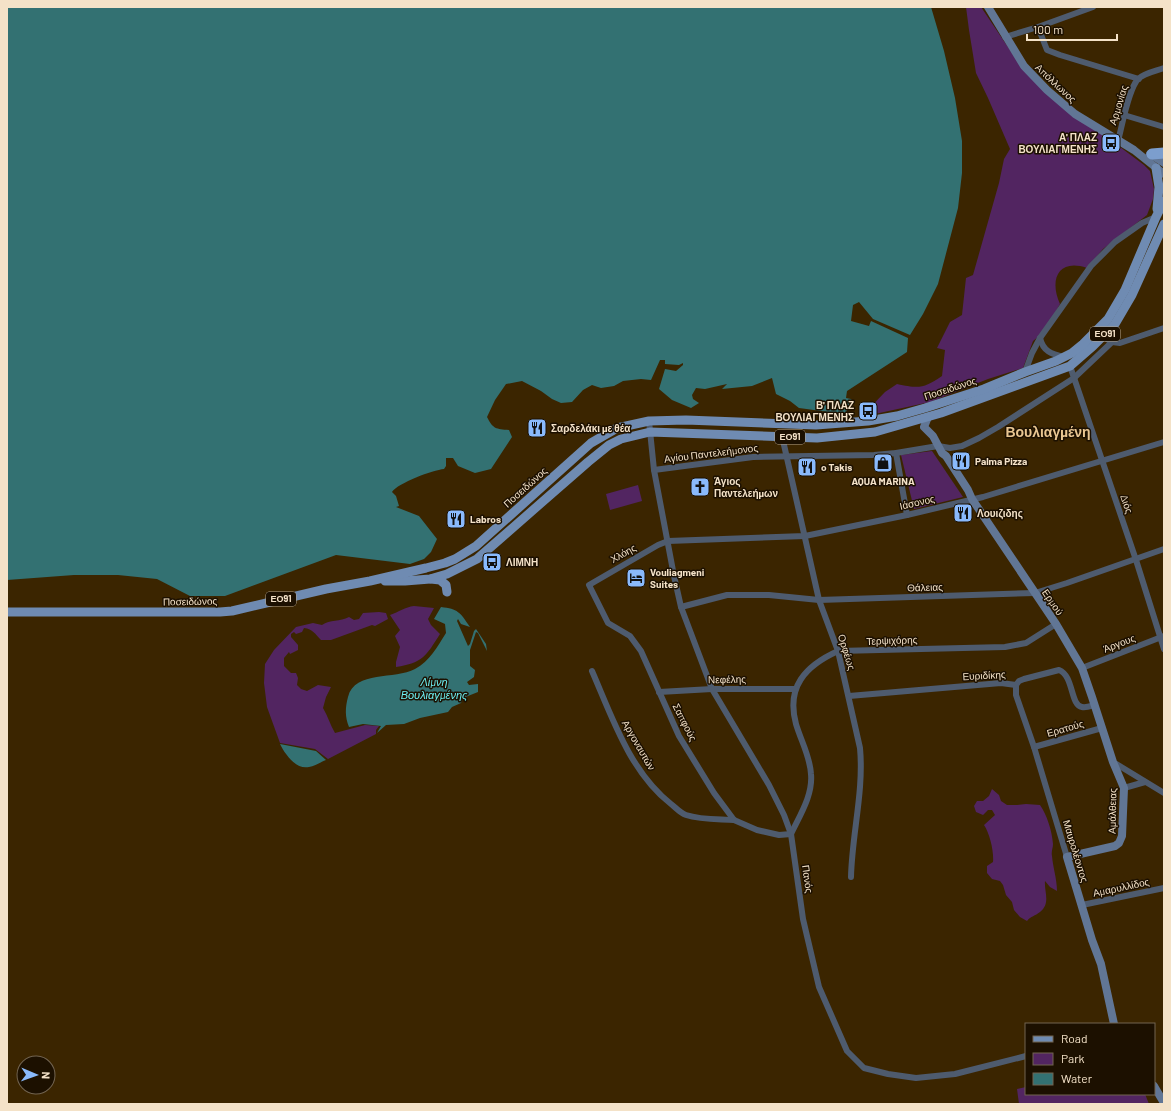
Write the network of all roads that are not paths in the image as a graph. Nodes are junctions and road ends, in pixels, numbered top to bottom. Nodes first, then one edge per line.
1 (988, 7) edge
2 (1093, 7) edge
3 (1038, 27) junction
4 (1006, 37) junction
5 (1164, 68) edge
6 (1138, 79) junction
7 (1124, 115) junction
8 (1164, 127) edge
9 (1118, 141) junction
10 (1134, 150) junction
11 (1164, 153) edge
12 (1152, 154) junction
13 (1164, 163) edge
14 (1156, 168) junction
15 (1164, 174) edge
16 (1164, 200) edge
17 (1156, 217) junction
18 (1164, 224) edge
19 (1164, 328) edge
20 (1103, 337) junction
21 (1040, 338) junction
22 (1112, 342) junction
23 (1064, 357) junction
24 (1070, 366) junction
25 (1025, 372) junction
26 (1074, 378) junction
27 (925, 408) junction
28 (928, 417) junction
29 (649, 421) junction
30 (650, 432) junction
31 (782, 436) junction
32 (1164, 442) edge
33 (940, 450) junction
34 (896, 453) junction
35 (787, 455) junction
36 (1101, 461) junction
37 (654, 470) junction
38 (971, 497) junction
39 (907, 515) junction
40 (805, 536) junction
41 (668, 541) junction
42 (1164, 549) edge
43 (455, 559) junction
44 (1136, 560) junction
45 (458, 569) junction
46 (430, 579) junction
47 (370, 581) junction
48 (589, 585) joint
49 (447, 592) dead end
50 (1035, 593) junction
51 (819, 600) junction
52 (681, 607) junction
53 (7, 612) edge
54 (1056, 624) junction
55 (1162, 637) edge
56 (1164, 649) edge
57 (838, 651) junction
58 (1082, 668) junction
59 (592, 671) dead end
60 (1016, 685) junction
61 (712, 689) junction
62 (795, 689) junction
63 (659, 692) junction
64 (849, 696) junction
65 (1095, 705) junction
66 (1102, 728) junction
67 (1034, 747) junction
68 (1113, 762) junction
69 (1145, 782) junction
70 (1124, 788) junction
71 (1164, 793) edge
72 (734, 820) junction
73 (791, 834) junction
74 (1067, 857) junction
75 (852, 877) dead end
76 (1164, 888) edge
77 (1082, 905) junction
78 (1114, 1023) edge
79 (1025, 1056) edge
80 (1155, 1088) edge
81 (1164, 1103) edge

1 - 4 street, Απόλλωνος
2 - 3 street
3 - 4 street
3 - 6 street
4 - 9 street, Απόλλωνος
5 - 6 street, Αρμονίας
6 - 7 street, Αρμονίας
7 - 8 street
7 - 9 street, Αρμονίας
9 - 10 street, Απόλλωνος
10 - 12 street
10 - 14 street
11 - 12 highway
12 - 13 street
14 - 15 street
14 - 17 main road
16 - 17 main road, Ποσειδώνος / ΕΟ91
17 - 21 street
17 - 23 main road, Ποσειδώνος / ΕΟ91
18 - 20 main road, Ποσειδώνος / ΕΟ91
19 - 22 street
20 - 22 street
20 - 24 main road, Ποσειδώνος / ΕΟ91
21 - 23 street
21 - 25 street
22 - 26 street, Αγίου Παντελεήμονος
23 - 25 main road, Ποσειδώνος / ΕΟ91
24 - 26 street, Διός
24 - 28 main road, Ποσειδώνος / ΕΟ91
25 - 27 main road, Ποσειδώνος / ΕΟ91
26 - 33 street, Αγίου Παντελεήμονος
26 - 36 street, Διός
27 - 28 street, Ερμού
27 - 29 main road, Ποσειδώνος / ΕΟ91
28 - 31 main road, Ποσειδώνος / ΕΟ91
28 - 33 street, Ερμού
29 - 30 street
29 - 43 main road, Ποσειδώνος / ΕΟ91
30 - 31 main road, Ποσειδώνος / ΕΟ91
30 - 37 street
30 - 45 main road, Ποσειδώνος / ΕΟ91
31 - 35 street, Ορφέως
32 - 36 street, Ιάσονος
33 - 34 street, Αγίου Παντελεήμονος
33 - 38 street, Ερμού
34 - 35 street, Αγίου Παντελεήμονος
34 - 39 street
35 - 37 street, Αγίου Παντελεήμονος
35 - 40 street, Ορφέως
36 - 38 street, Ιάσονος
36 - 44 street, Διός
37 - 41 street
38 - 39 street, Ιάσονος
38 - 50 street, Ερμού
39 - 40 street, Ιάσονος
40 - 41 street, Ιάσονος
40 - 51 street, Ορφέως
41 - 48 street, Χλόης
41 - 52 street, Πανός
42 - 44 street, Θάλειας
43 - 45 main road
43 - 47 main road, Ποσειδώνος / ΕΟ91
44 - 50 street, Θάλειας
44 - 55 street, Διός
45 - 46 main road, Ποσειδώνος / ΕΟ91
46 - 47 main road, Ποσειδώνος / ΕΟ91
46 - 49 main road
47 - 53 main road, Ποσειδώνος / ΕΟ91
48 - 63 street, Σαπφούς
50 - 51 street, Θάλειας
50 - 54 street, Ερμού
51 - 52 street, Θάλειας
51 - 57 street, Ορφέως
52 - 61 street, Πανός
54 - 57 street, Τερψιχόρης
54 - 58 street, Ερμού
55 - 56 street, Διός
55 - 58 street, Άργους
57 - 62 street, Τερψιχόρης
57 - 64 street, Ορφέως
58 - 65 street, Ερμού
59 - 72 street, Αργοναυτών
60 - 64 street, Ευριδίκης
60 - 65 street, Ευριδίκης
60 - 67 street, Μαυρολέοντος
61 - 62 street, Νεφέλης
61 - 63 street, Νεφέλης
61 - 73 street, Πανός
62 - 73 street
63 - 72 street, Σαπφούς
64 - 75 street, Ορφέως
65 - 66 street, Ερμού
66 - 67 street, Ερατούς
66 - 68 street, Αμάλθειας
67 - 74 street, Μαυρολέοντος
68 - 69 street
68 - 70 street, Αμάλθειας
69 - 70 street
69 - 71 street
70 - 74 street, Αμάλθειας
72 - 73 street, Σαπφούς
73 - 79 street, Πανός
74 - 77 street, Μαυρολέοντος
76 - 77 street, Αμαρυλλίδος
77 - 78 street, Μαυρολέοντος
80 - 81 street

